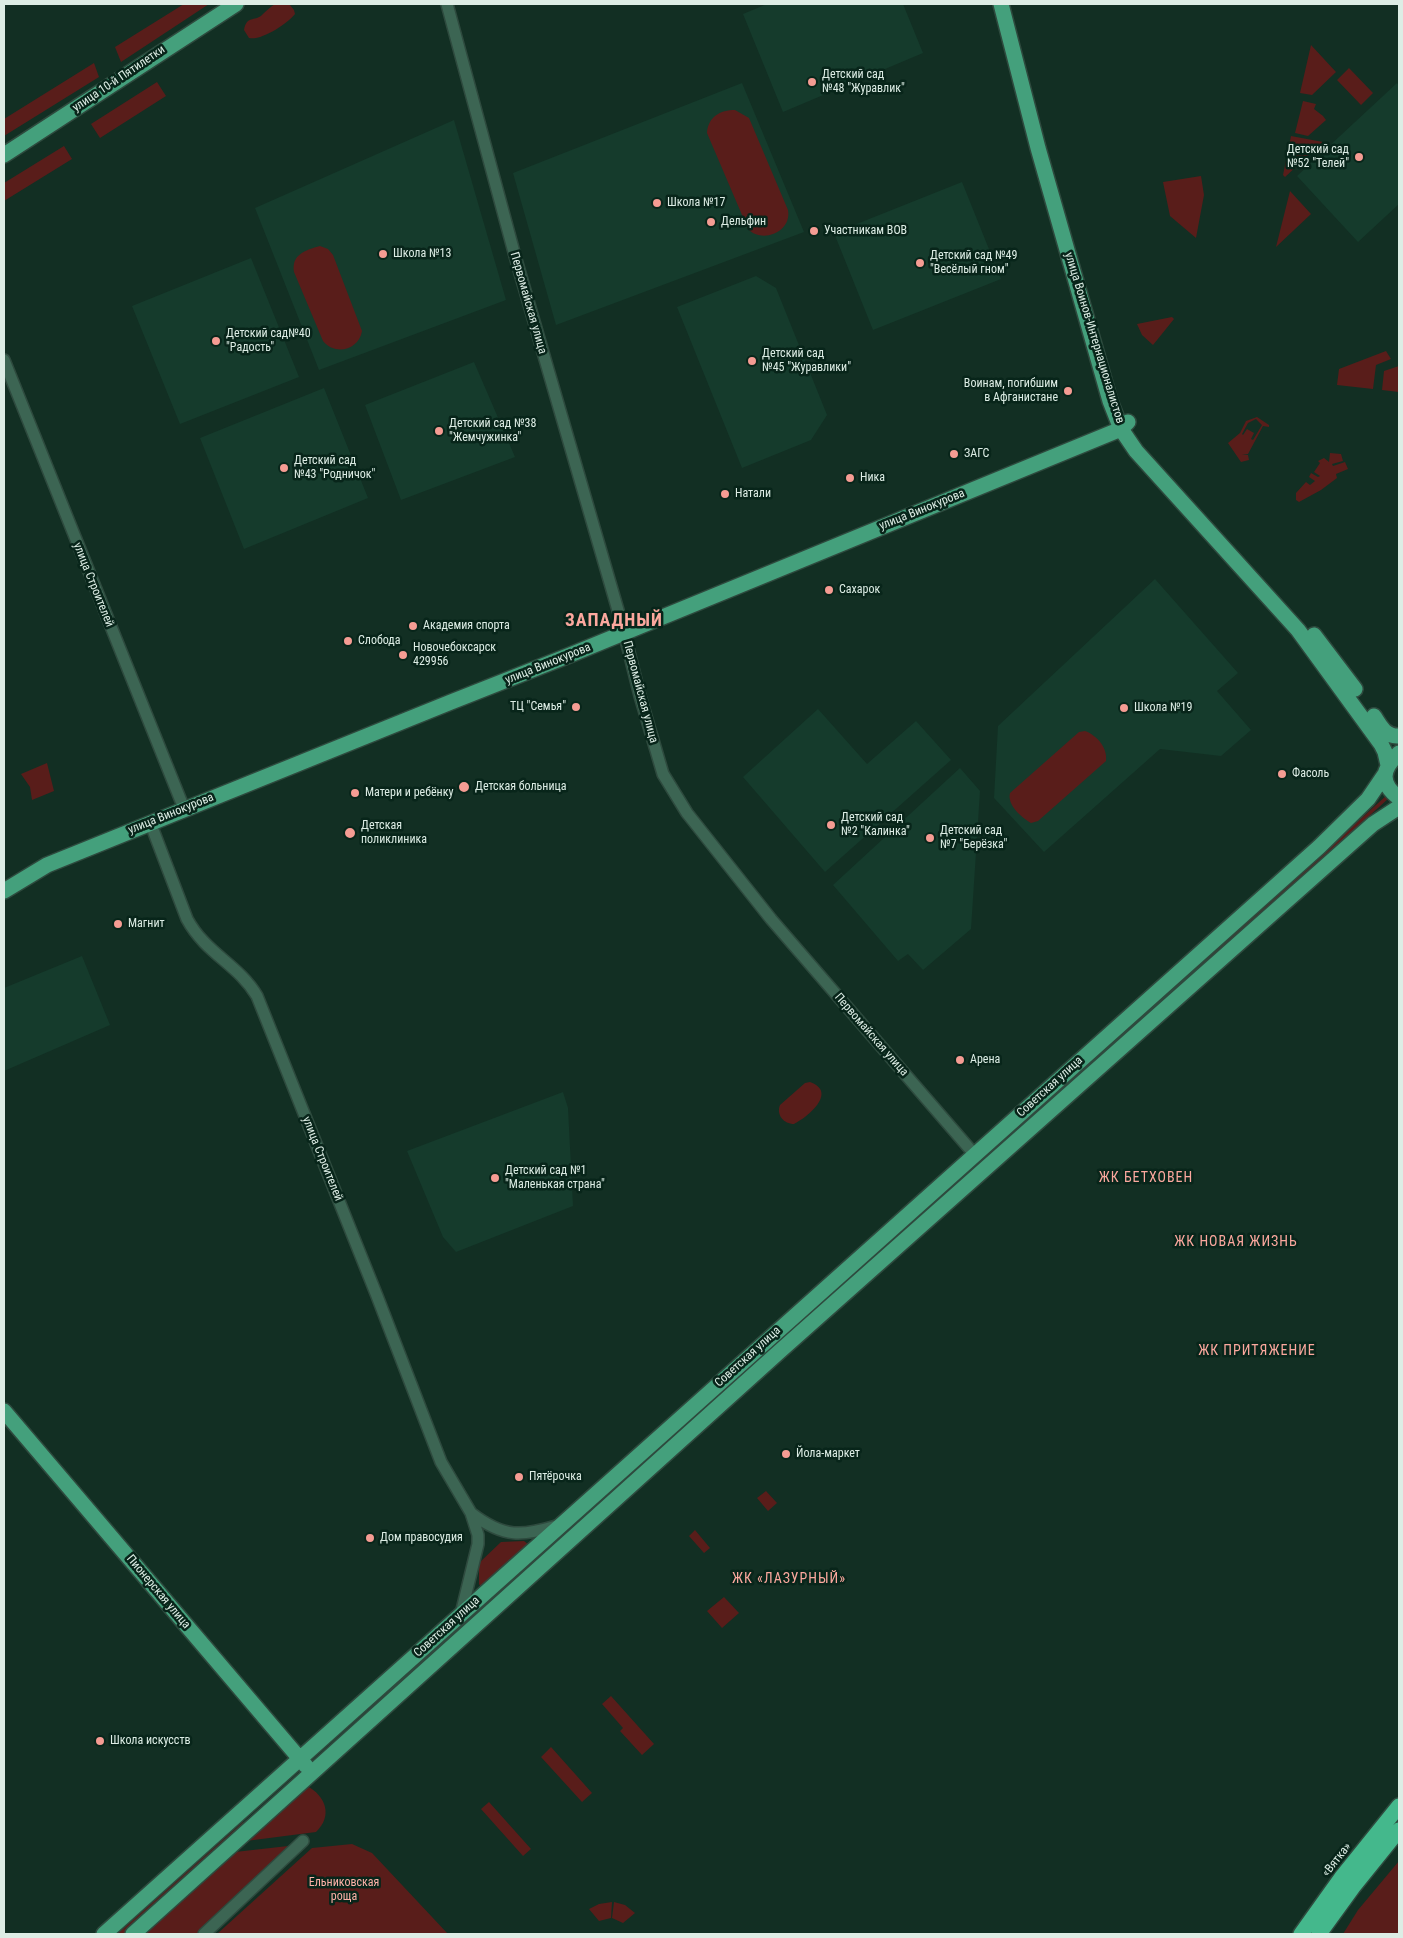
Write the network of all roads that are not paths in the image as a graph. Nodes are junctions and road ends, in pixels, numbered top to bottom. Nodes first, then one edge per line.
1 (236, 4) edge
2 (1001, 4) edge
3 (1008, 4) edge
4 (447, 7) edge
5 (4, 155) edge
6 (1048, 165) junction
7 (4, 360) edge
8 (1122, 424) junction
9 (1252, 572) junction
10 (623, 628) junction
11 (1399, 736) edge
12 (1399, 753) edge
13 (1386, 769) junction
14 (1399, 798) edge
15 (182, 805) junction
16 (1399, 806) edge
17 (148, 819) junction
18 (4, 880) edge
19 (4, 891) edge
20 (1164, 985) junction
21 (1176, 999) junction
22 (975, 1155) junction
23 (986, 1168) junction
24 (769, 1338) junction
25 (780, 1351) junction
26 (4, 1411) edge
27 (471, 1513) junction
28 (561, 1525) junction
29 (461, 1614) junction
30 (380, 1687) junction
31 (392, 1701) junction
32 (300, 1759) junction
33 (312, 1773) junction
34 (1399, 1806) edge
35 (1399, 1830) edge
36 (303, 1841) dead end
37 (1341, 1878) junction
38 (1353, 1888) junction
39 (104, 1934) edge
40 (133, 1934) edge
41 (204, 1934) edge
42 (1301, 1934) edge
43 (1320, 1934) edge

1 - 5 main road, улица 10-й Пятилетки
2 - 6 main road, улица Воинов-Интернационалистов
3 - 6 main road, улица Воинов-Интернационалистов
4 - 10 street, Первомайская улица
6 - 8 main road, улица Воинов-Интернационалистов
7 - 15 street, улица Строителей
8 - 9 main road, улица Воинов-Интернационалистов
8 - 10 main road, улица Винокурова
9 - 11 main road, улица Воинов-Интернационалистов
9 - 13 main road, улица Воинов-Интернационалистов
10 - 15 main road, улица Винокурова
10 - 22 street, Первомайская улица
12 - 13 main road, Советская улица
13 - 14 main road, улица Воинов-Интернационалистов
13 - 20 main road, Советская улица
15 - 17 main road, улица Винокурова
16 - 21 main road, Советская улица
17 - 18 main road, улица Винокурова
17 - 19 main road, улица Винокурова
17 - 27 street, улица Строителей
20 - 21 main road
20 - 22 main road, Советская улица
21 - 23 main road, Советская улица
22 - 23 main road, Первомайская улица
22 - 24 main road, Советская улица
23 - 25 main road, Советская улица
24 - 25 main road
24 - 28 main road, Советская улица
25 - 31 main road, Советская улица
26 - 32 main road, Пионерская улица
27 - 28 street, улица Строителей
27 - 29 street, улица Строителей
28 - 29 main road, Советская улица
29 - 30 main road, Советская улица
30 - 31 main road
30 - 32 main road, Советская улица
31 - 33 main road, Советская улица
32 - 33 main road, Пионерская улица
32 - 39 main road, Советская улица
33 - 40 main road, Советская улица
34 - 37 highway, «Вятка»
35 - 38 highway
36 - 41 street
37 - 38 highway
37 - 42 highway, «Вятка»
38 - 43 highway

